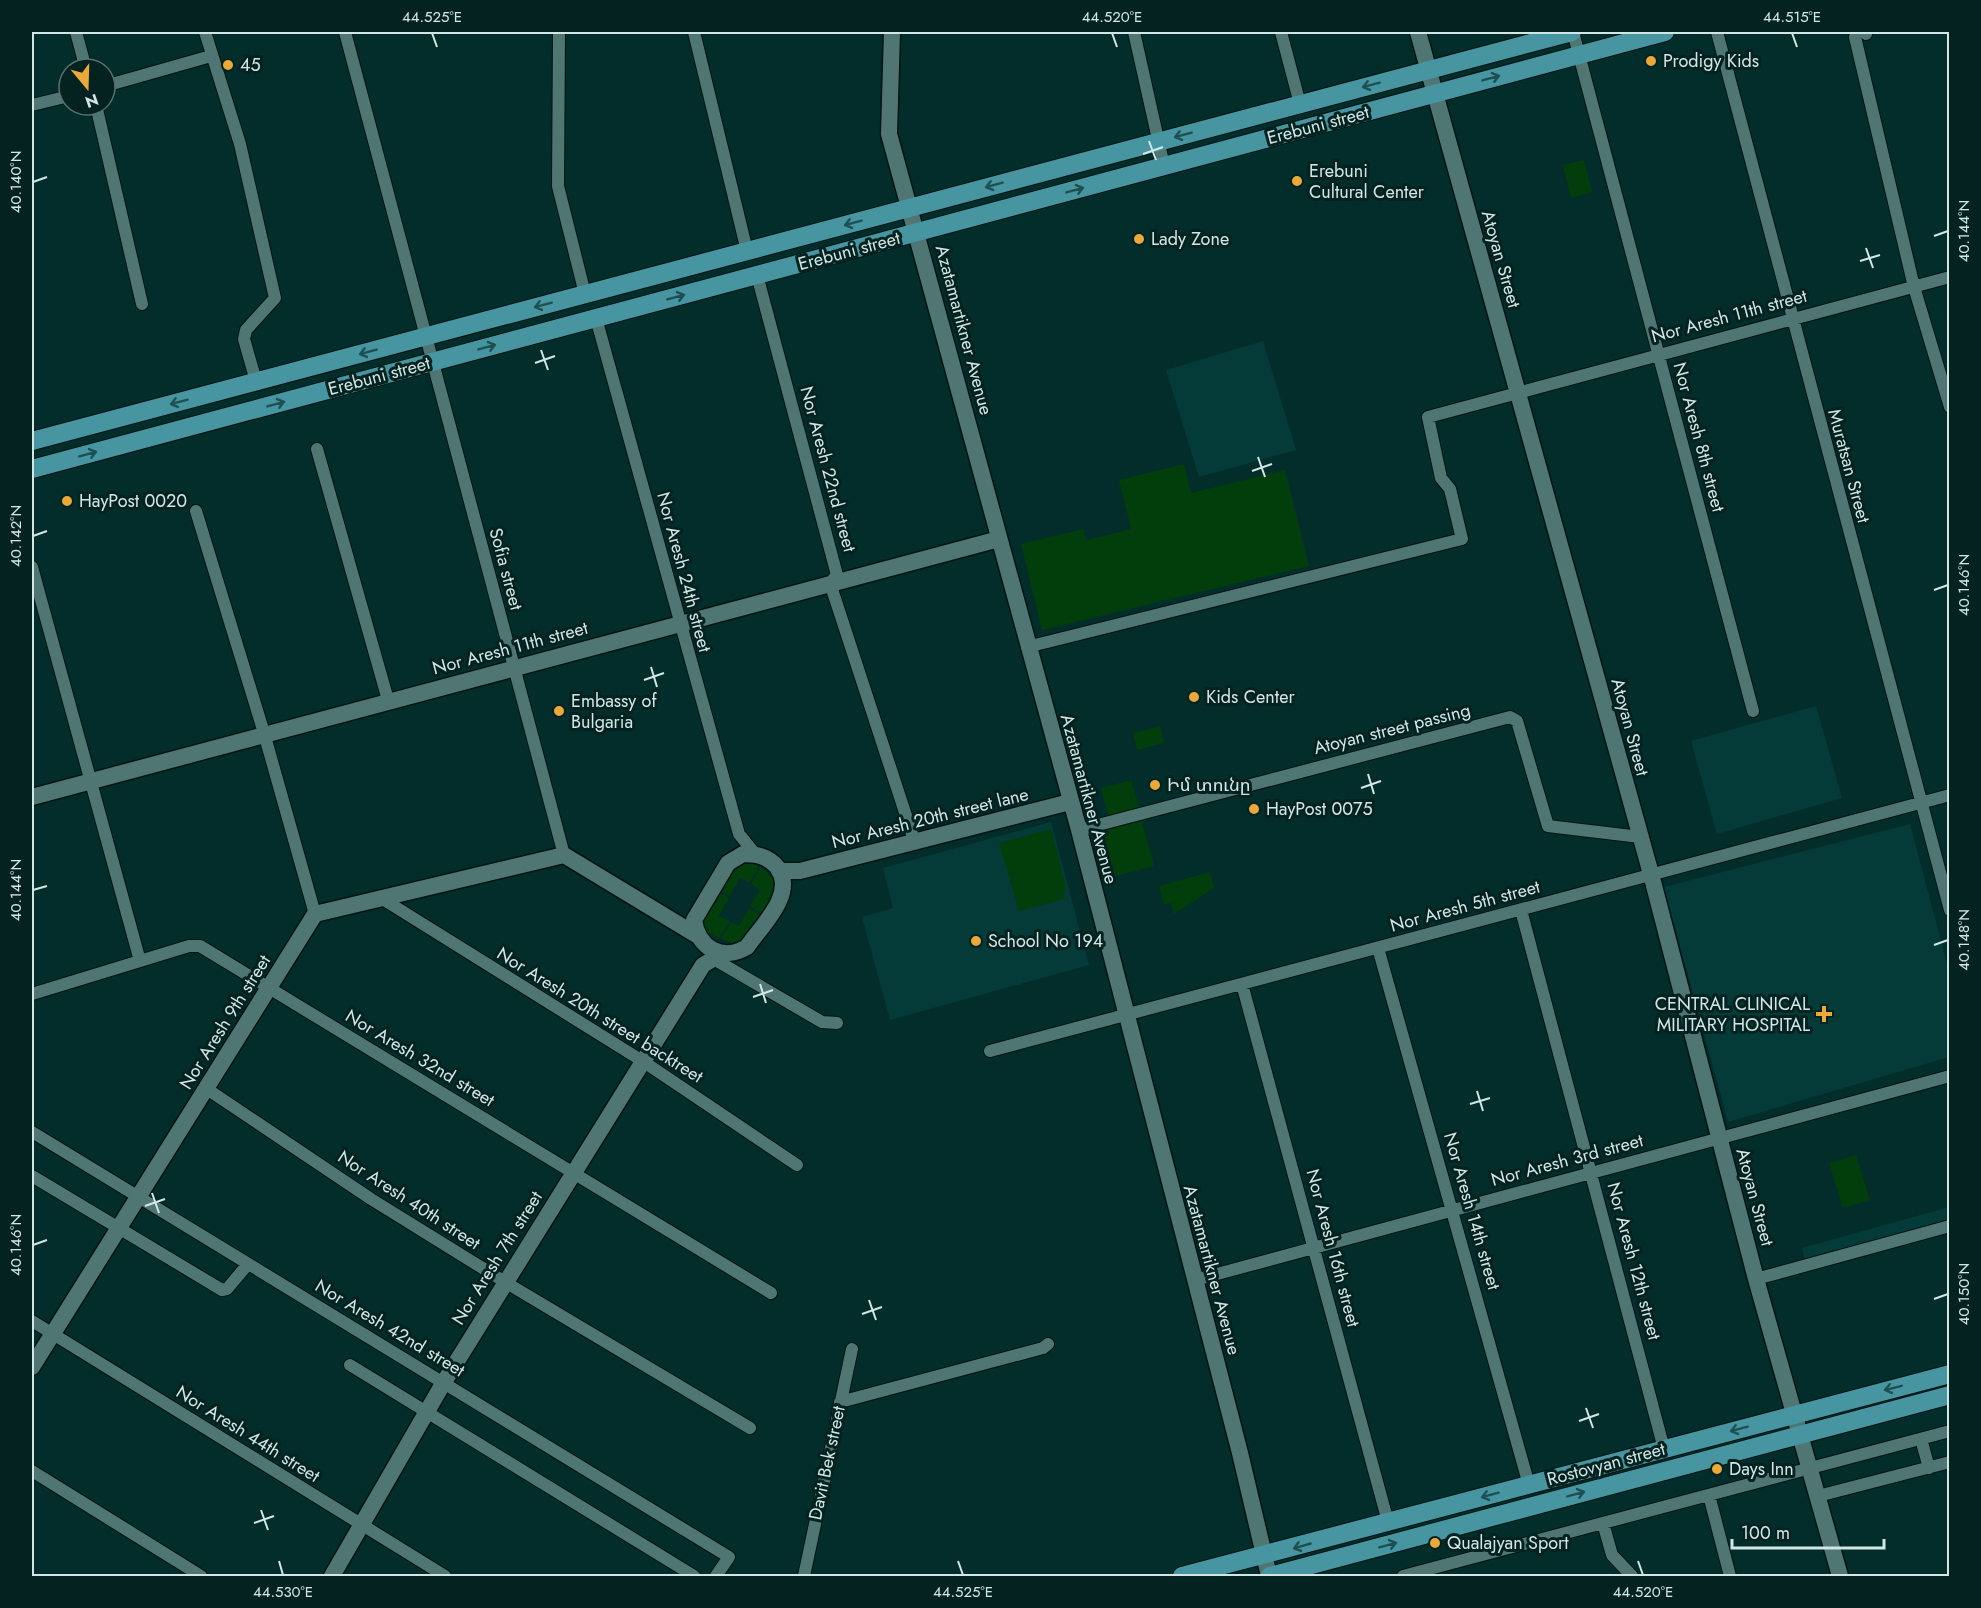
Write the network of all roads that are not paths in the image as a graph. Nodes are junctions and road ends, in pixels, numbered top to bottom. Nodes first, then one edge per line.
1 (76, 32) edge
2 (205, 32) edge
3 (345, 32) edge
4 (559, 32) edge
5 (694, 32) edge
6 (892, 32) edge
7 (1134, 32) edge
8 (1281, 32) edge
9 (1418, 32) edge
10 (1573, 32) edge
11 (1665, 32) edge
12 (1717, 32) edge
13 (1862, 34) edge
14 (1579, 55) junction
15 (211, 56) junction
16 (83, 57) edge
17 (1428, 69) junction
18 (117, 83) edge
19 (1434, 93) junction
20 (57, 99) edge
21 (1300, 104) junction
22 (32, 105) edge
23 (99, 117) edge
24 (1159, 141) junction
25 (1164, 166) junction
26 (910, 208) junction
27 (917, 232) junction
28 (747, 251) junction
29 (757, 275) junction
30 (1950, 277) edge
31 (1914, 286) junction
32 (585, 294) junction
33 (142, 304) dead end
34 (596, 318) junction
35 (1791, 320) junction
36 (424, 337) junction
37 (1658, 355) junction
38 (431, 363) junction
39 (256, 381) junction
40 (1519, 393) junction
41 (1950, 407) edge
42 (32, 441) edge
43 (317, 449) dead end
44 (32, 469) edge
45 (196, 512) dead end
46 (999, 539) junction
47 (32, 567) edge
48 (830, 583) junction
49 (679, 624) junction
50 (1027, 647) junction
51 (514, 668) junction
52 (388, 700) junction
53 (1753, 711) dead end
54 (264, 733) junction
55 (90, 781) junction
56 (1950, 795) edge
57 (32, 797) edge
58 (1070, 802) junction
59 (1920, 803) junction
60 (1079, 830) junction
61 (739, 834) junction
62 (1640, 837) junction
63 (914, 840) junction
64 (564, 855) junction
65 (756, 855) junction
66 (733, 859) junction
67 (780, 871) junction
68 (800, 871) junction
69 (1651, 874) junction
70 (784, 890) junction
71 (381, 898) junction
72 (1521, 909) junction
73 (1950, 910) edge
74 (315, 914) junction
75 (695, 916) junction
76 (677, 923) junction
77 (1378, 948) junction
78 (708, 952) junction
79 (140, 961) junction
80 (1242, 984) junction
81 (269, 988) junction
82 (32, 994) edge
83 (1126, 1015) junction
84 (837, 1023) dead end
85 (990, 1051) dead end
86 (644, 1062) junction
87 (1950, 1076) edge
88 (207, 1089) junction
89 (32, 1132) edge
90 (1719, 1137) junction
91 (797, 1165) dead end
92 (574, 1172) junction
93 (1592, 1173) junction
94 (32, 1176) edge
95 (138, 1198) junction
96 (1453, 1210) junction
97 (1950, 1226) edge
98 (118, 1229) junction
99 (1315, 1248) junction
100 (248, 1264) junction
101 (1756, 1279) junction
102 (1195, 1280) junction
103 (505, 1282) junction
104 (771, 1293) dead end
105 (32, 1321) edge
106 (52, 1334) junction
107 (1048, 1344) dead end
108 (852, 1349) dead end
109 (350, 1365) dead end
110 (32, 1367) edge
111 (1950, 1374) edge
112 (444, 1382) junction
113 (1950, 1395) edge
114 (840, 1402) junction
115 (426, 1413) junction
116 (1796, 1413) junction
117 (750, 1428) dead end
118 (1950, 1431) edge
119 (1801, 1434) junction
120 (1921, 1438) junction
121 (1664, 1449) junction
122 (1950, 1462) edge
123 (1810, 1468) junction
124 (1929, 1468) junction
125 (32, 1471) edge
126 (1530, 1485) junction
127 (1709, 1495) junction
128 (1818, 1496) junction
129 (1388, 1522) junction
130 (1603, 1523) junction
131 (362, 1526) junction
132 (1264, 1557) junction
133 (201, 1576) edge
134 (332, 1576) edge
135 (445, 1576) edge
136 (694, 1576) edge
137 (716, 1576) edge
138 (804, 1576) edge
139 (1182, 1576) edge
140 (1269, 1576) edge
141 (1403, 1576) edge
142 (1632, 1576) edge
143 (1730, 1576) edge
144 (1840, 1576) edge

1 - 16 street
2 - 15 street
3 - 36 street
4 - 32 street
5 - 28 street
6 - 26 street, Azatamartikner Avenue
7 - 24 street
8 - 21 street
9 - 17 street, Atoyan Street
10 - 14 street, Nor Aresh 8th street
10 - 17 main road, Erebuni street
11 - 14 main road, Erebuni street
12 - 35 street, Muratsan Street
13 - 31 street
19 -> 14 main road, Erebuni street
14 - 37 street, Nor Aresh 8th street
15 - 18 street
15 - 39 street
17 - 19 street, Atoyan Street
17 -> 21 main road, Erebuni street
19 - 25 main road, Erebuni street
19 - 40 street, Atoyan Street
20 - 22 street
21 -> 24 main road, Erebuni street
23 - 33 street
24 - 25 street
24 -> 26 main road, Erebuni street
27 -> 25 main road, Erebuni street
26 - 27 street, Azatamartikner Avenue
26 -> 28 main road, Erebuni street
27 - 29 main road, Erebuni street
27 - 46 street, Azatamartikner Avenue
28 - 32 main road, Erebuni street
34 -> 29 main road, Erebuni street
29 - 48 street, Nor Aresh 22nd street
30 - 31 street, Nor Aresh 11th street
31 - 35 street, Nor Aresh 11th street
31 - 41 street
32 -> 36 main road, Erebuni street
38 -> 34 main road, Erebuni street
34 - 49 street, Nor Aresh 24th street
35 - 37 street, Nor Aresh 11th street
35 - 59 street, Muratsan Street
36 - 38 street, Sofia street
36 -> 39 main road, Erebuni street
37 - 40 street, Nor Aresh 11th street
37 - 53 street, Nor Aresh 8th street
44 -> 38 main road, Erebuni street
38 - 51 street, Sofia street
39 -> 42 main road, Erebuni street
40 - 50 street, Nor Aresh 11th street
40 - 62 street, Atoyan Street
43 - 52 street
45 - 54 street
46 - 48 street, Nor Aresh 11th street
46 - 50 street, Azatamartikner Avenue
47 - 55 street
48 - 49 street, Nor Aresh 11th street
48 - 63 street, Nor Aresh 22nd street
49 - 51 street, Nor Aresh 11th street
49 - 61 street, Nor Aresh 24th street
50 - 58 street, Azatamartikner Avenue
51 - 52 street, Nor Aresh 11th street
51 - 64 street, Sofia street
52 - 54 street, Nor Aresh 11th street
54 - 55 street, Nor Aresh 11th street
54 - 74 street
55 - 57 street, Nor Aresh 11th street
55 - 79 street
56 - 59 street, Nor Aresh 5th street
58 - 60 street, Azatamartikner Avenue
58 - 63 street, Nor Aresh 20th street lane
59 - 69 street, Nor Aresh 5th street
59 - 73 street, Muratsan Street
60 - 62 street, Atoyan street passing
60 - 83 street, Azatamartikner Avenue
61 - 65 street, Nor Aresh 24th street
61 - 66 street, Nor Aresh 24th street
62 - 69 street, Atoyan Street
63 - 68 street, Nor Aresh 20th street lane
64 - 71 street
64 - 76 street
65 - 66 street
65 - 67 street
66 - 75 street
67 - 68 street, Nor Aresh 20th street lane
67 - 70 street
68 - 70 street
69 - 72 street, Nor Aresh 5th street
69 - 90 street, Atoyan Street
70 - 78 street
71 - 74 street
71 - 86 street, Nor Aresh 20th street backtreet
72 - 77 street, Nor Aresh 5th street
72 - 93 street, Nor Aresh 12th street
74 - 81 street, Nor Aresh 9th street
75 - 76 street
75 - 78 street
76 - 78 street
77 - 80 street, Nor Aresh 5th street
77 - 96 street, Nor Aresh 14th street
78 - 84 street
78 - 86 street, Nor Aresh 7th street
79 - 81 street, Nor Aresh 32nd street
79 - 82 street, Nor Aresh 32nd street
80 - 83 street, Nor Aresh 5th street
80 - 99 street, Nor Aresh 16th street
81 - 88 street, Nor Aresh 9th street
81 - 92 street, Nor Aresh 32nd street
83 - 85 street, Nor Aresh 5th street
83 - 102 street, Azatamartikner Avenue
86 - 91 street, Nor Aresh 20th street backtreet
86 - 92 street, Nor Aresh 7th street
87 - 90 street, Nor Aresh 3rd street
88 - 95 street, Nor Aresh 9th street
88 - 103 street, Nor Aresh 40th street
89 - 95 street, Nor Aresh 42nd street
90 - 93 street, Nor Aresh 3rd street
90 - 101 street, Atoyan Street
92 - 103 street, Nor Aresh 7th street
92 - 104 street, Nor Aresh 32nd street
93 - 96 street, Nor Aresh 3rd street
93 - 121 street, Nor Aresh 12th street
94 - 98 street
95 - 98 street, Nor Aresh 9th street
95 - 100 street, Nor Aresh 42nd street
96 - 99 street, Nor Aresh 3rd street
96 - 126 street, Nor Aresh 14th street
97 - 101 street
98 - 100 street
98 - 106 street, Nor Aresh 9th street
99 - 102 street, Nor Aresh 3rd street
99 - 129 street, Nor Aresh 16th street
100 - 112 street, Nor Aresh 42nd street
101 - 116 street, Atoyan Street
102 - 132 street, Azatamartikner Avenue
103 - 112 street, Nor Aresh 7th street
103 - 117 street, Nor Aresh 40th street
105 - 106 street, Nor Aresh 44th street
106 - 110 street, Nor Aresh 9th street
106 - 131 street, Nor Aresh 44th street
107 - 114 street
108 - 114 street, Davit Bek street
109 - 115 street
111 -> 116 main road, Rostovyan street
112 - 115 street, Nor Aresh 7th street
112 - 137 street, Nor Aresh 42nd street
113 - 119 main road, Rostovyan street
114 - 138 street, Davit Bek street
115 - 131 street, Nor Aresh 7th street
115 - 136 street
116 - 119 street, Atoyan Street
116 -> 121 main road, Rostovyan street
118 - 120 street
119 - 123 street, Atoyan Street
140 -> 119 main road, Rostovyan street
120 - 123 street
120 - 124 street
121 - 126 main road, Rostovyan street
122 - 124 street
123 - 127 street
123 - 128 street, Atoyan Street
124 - 128 street
125 - 133 street
126 -> 129 main road, Rostovyan street
127 - 130 street
127 - 143 street
128 - 144 street, Atoyan Street
129 -> 132 main road, Rostovyan street
130 - 141 street
130 - 142 street
131 - 134 street, Nor Aresh 7th street
131 - 135 street, Nor Aresh 44th street
132 - 139 main road
132 - 140 street, Azatamartikner Avenue

